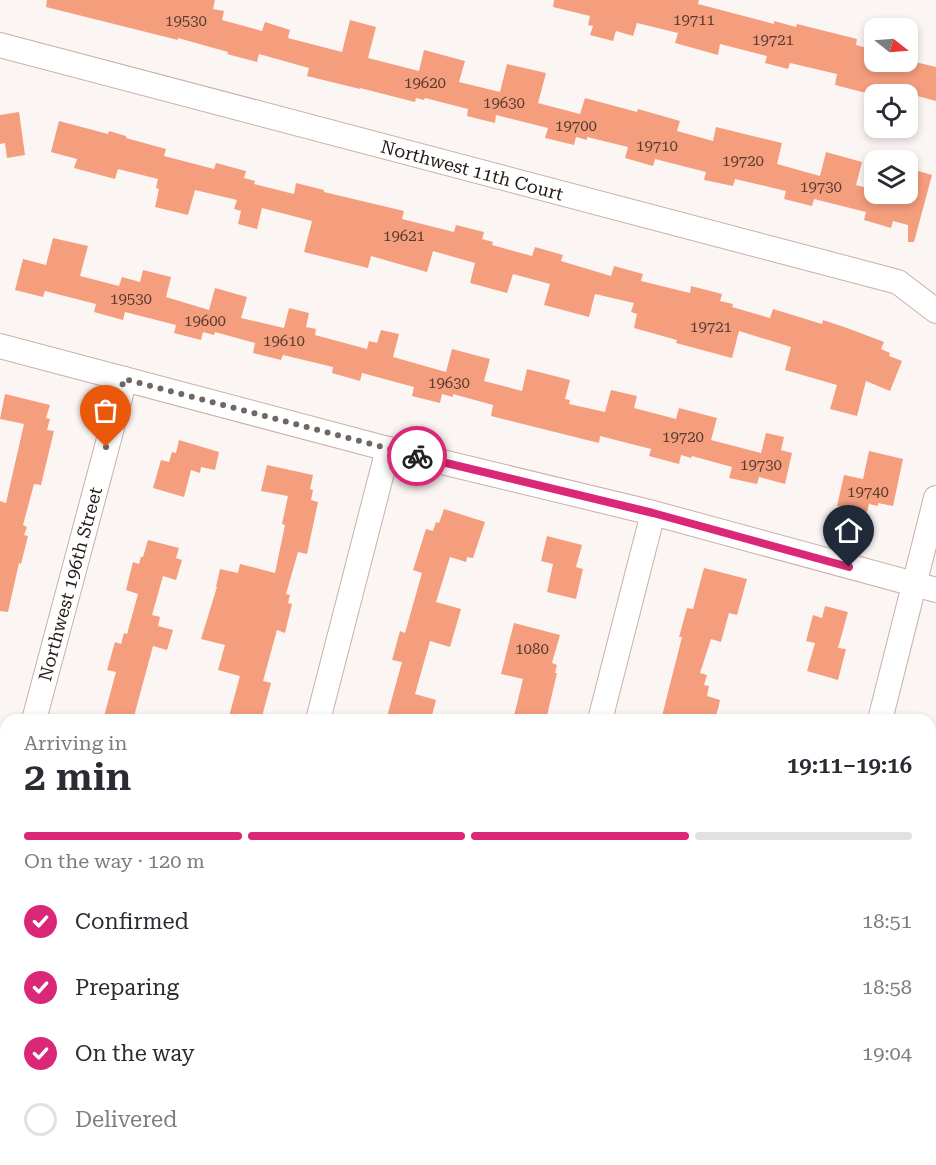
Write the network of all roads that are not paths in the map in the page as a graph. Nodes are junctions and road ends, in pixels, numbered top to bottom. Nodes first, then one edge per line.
1 (0, 45) edge
2 (936, 311) edge
3 (0, 346) edge
4 (124, 379) junction
5 (388, 449) junction
6 (936, 498) edge
7 (653, 513) junction
8 (925, 587) edge
9 (36, 714) edge
10 (320, 714) edge
11 (602, 714) edge
12 (882, 714) edge

1 - 2 street, Northwest 11th Court
3 - 4 street
4 - 5 street
4 - 9 street, Northwest 196th Street
5 - 7 street
5 - 10 street
6 - 8 street
7 - 8 street
7 - 11 street
8 - 12 street

